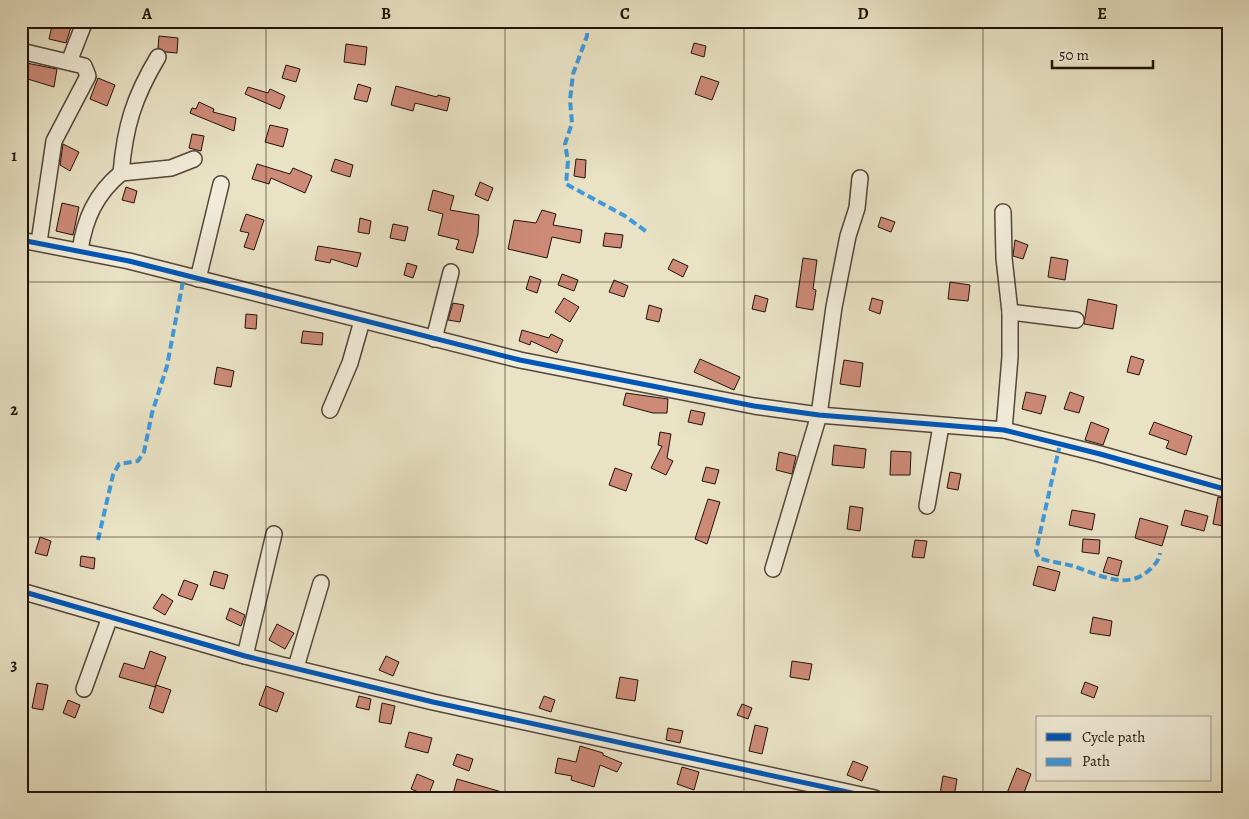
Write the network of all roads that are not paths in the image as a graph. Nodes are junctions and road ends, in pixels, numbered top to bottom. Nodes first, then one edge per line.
1 (85, 21) edge
2 (21, 51) edge
3 (158, 57) dead end
4 (69, 62) junction
5 (194, 159) dead end
6 (121, 172) junction
7 (860, 178) dead end
8 (222, 184) dead end
9 (1003, 212) dead end
10 (21, 240) edge
11 (39, 242) junction
12 (80, 250) junction
13 (451, 272) dead end
14 (198, 279) junction
15 (1010, 312) junction
16 (1076, 320) dead end
17 (362, 321) junction
18 (434, 339) junction
19 (330, 410) dead end
20 (819, 415) junction
21 (941, 426) junction
22 (1004, 430) junction
23 (1228, 490) edge
24 (927, 506) dead end
25 (274, 534) dead end
26 (773, 568) dead end
27 (321, 584) dead end
28 (21, 591) edge
29 (110, 616) junction
30 (245, 656) junction
31 (296, 667) junction
32 (84, 689) dead end
33 (875, 798) edge

1 - 4 street
2 - 4 street
3 - 6 street
4 - 11 street
5 - 6 street
6 - 12 street
7 - 20 street
8 - 14 street
9 - 15 street
10 - 11 street
11 - 12 street
12 - 14 street
13 - 18 street
14 - 17 street
15 - 16 street
15 - 22 street
17 - 18 street
17 - 19 street
18 - 20 street
20 - 21 street
20 - 26 street
21 - 22 street
21 - 24 street
22 - 23 street
25 - 30 street
27 - 31 street
28 - 29 street
29 - 30 street
29 - 32 street
30 - 31 street
31 - 33 street

